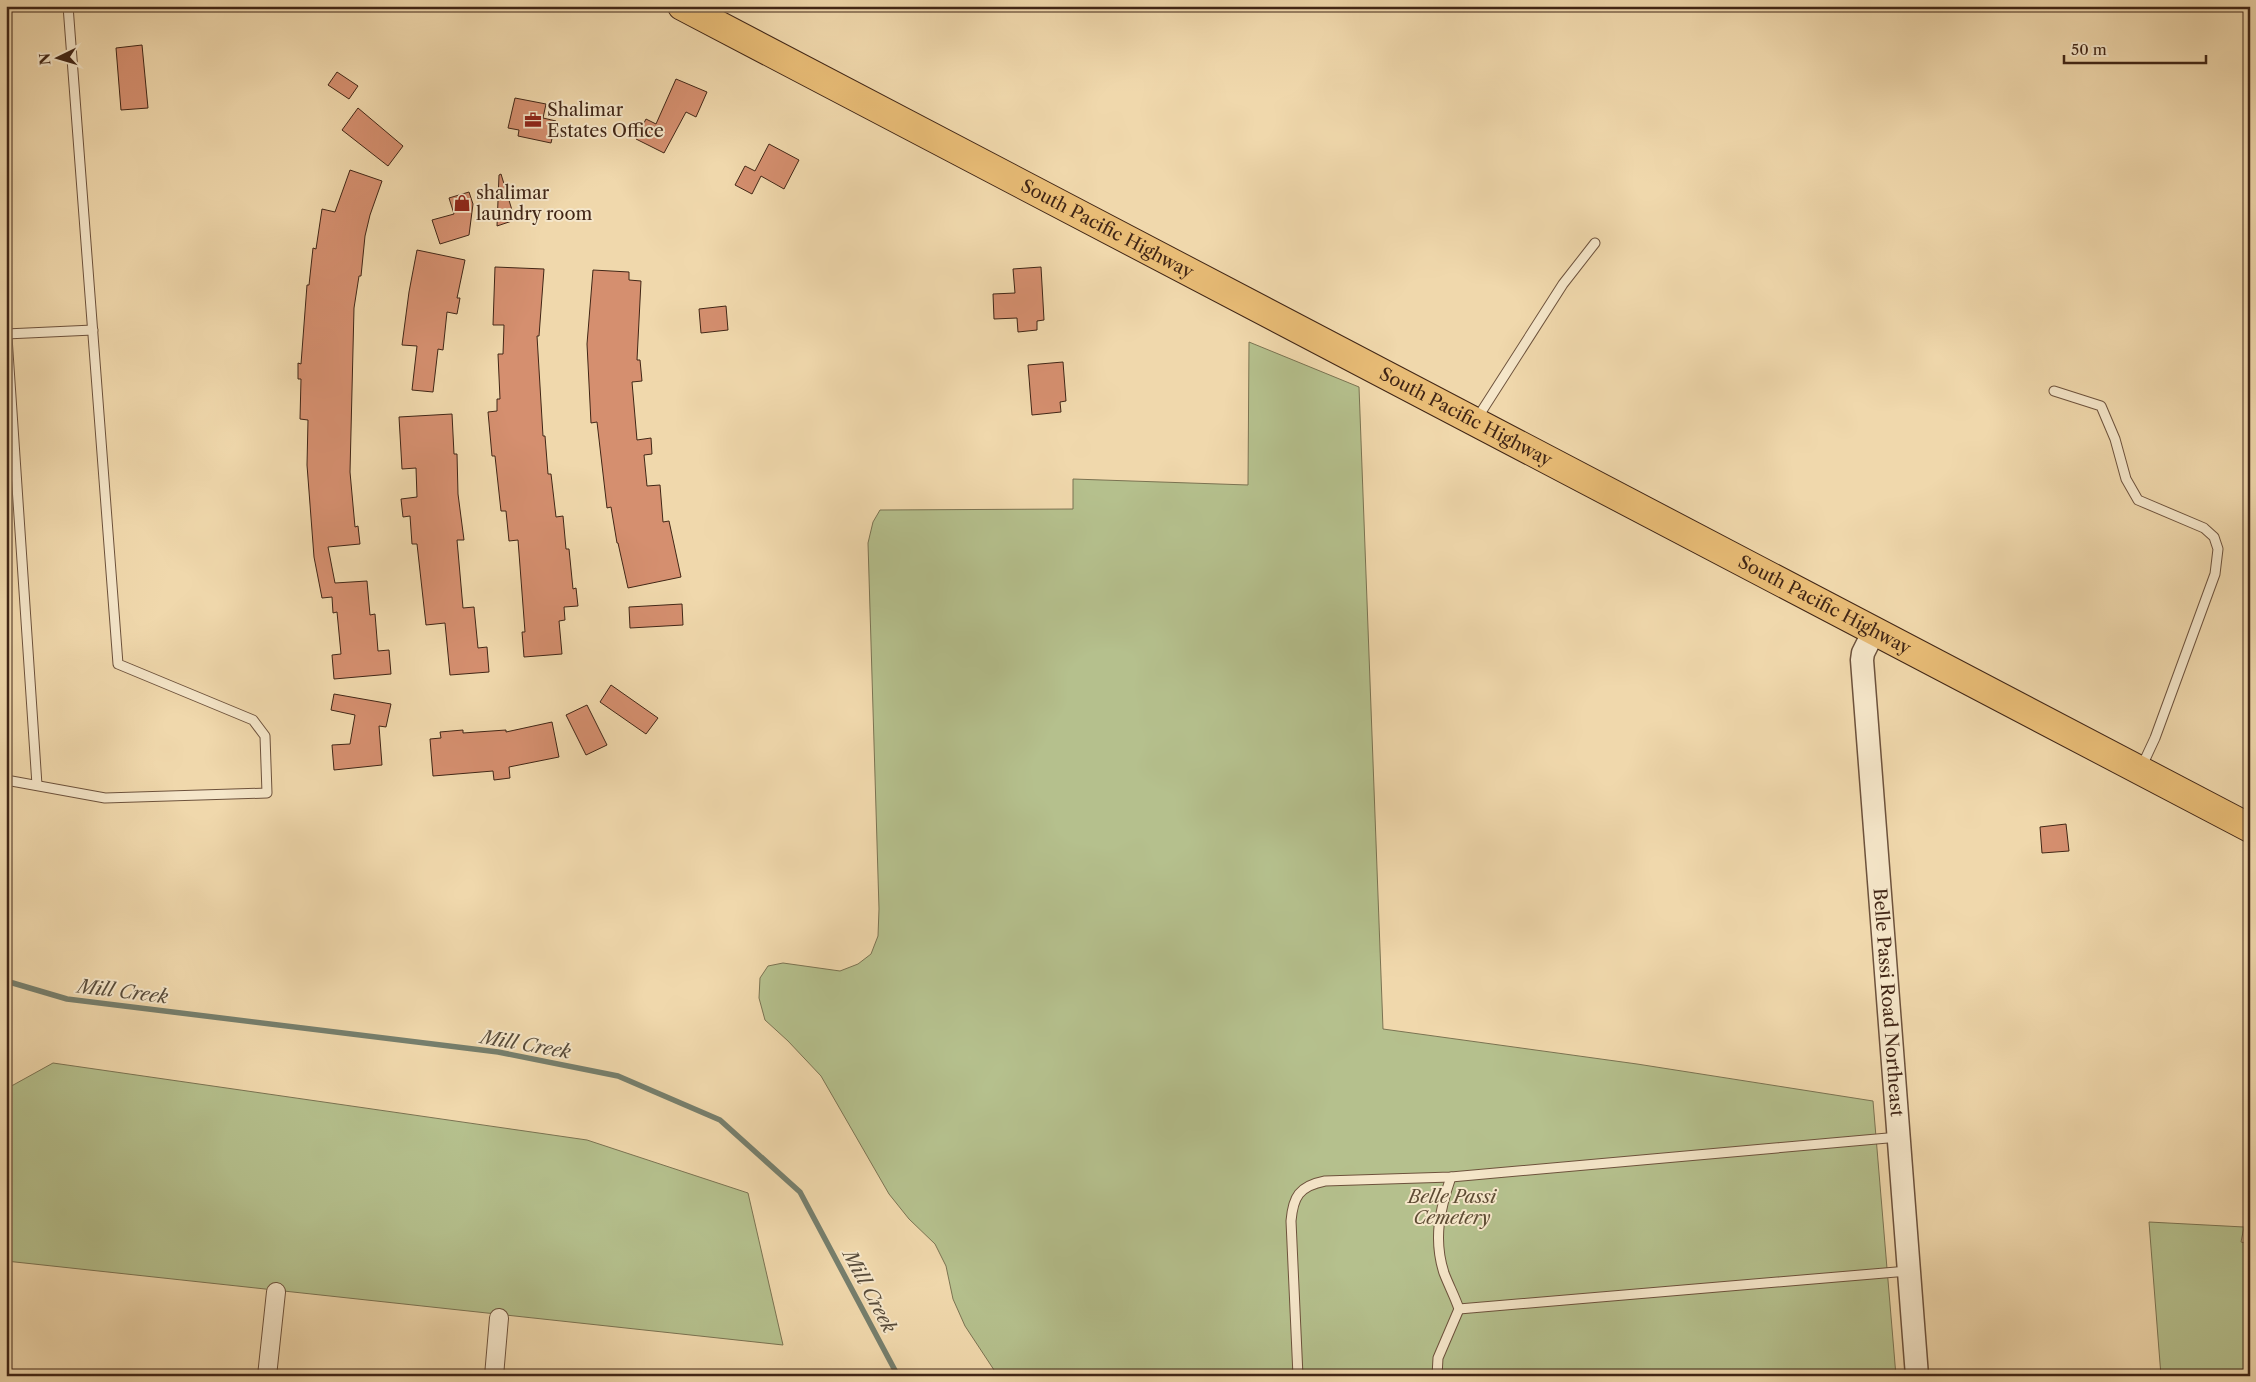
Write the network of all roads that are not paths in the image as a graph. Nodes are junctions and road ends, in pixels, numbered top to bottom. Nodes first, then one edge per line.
1 (68, 6) edge
2 (682, 6) edge
3 (1594, 243) dead end
4 (6, 322) edge
5 (93, 330) junction
6 (7, 334) edge
7 (2054, 391) dead end
8 (1474, 422) junction
9 (1874, 631) junction
10 (2139, 770) junction
11 (6, 780) edge
12 (37, 785) junction
13 (2250, 828) edge
14 (1900, 1137) junction
15 (1451, 1177) junction
16 (1910, 1271) junction
17 (276, 1292) dead end
18 (1459, 1310) junction
19 (499, 1318) dead end
20 (267, 1376) edge
21 (494, 1376) edge
22 (1298, 1376) edge
23 (1437, 1376) edge
24 (1917, 1376) edge

1 - 5 lane
2 - 8 main road, South Pacific Highway
3 - 8 lane
4 - 6 lane
5 - 6 lane
5 - 12 lane
6 - 12 lane
7 - 10 lane
8 - 9 main road, South Pacific Highway
9 - 10 main road, South Pacific Highway
9 - 14 street, Belle Passi Road Northeast
10 - 13 main road, South Pacific Highway
11 - 12 lane
14 - 15 lane
14 - 16 street, Belle Passi Road Northeast
15 - 18 lane
15 - 22 lane
16 - 18 lane
16 - 24 street, Belle Passi Road Northeast
17 - 20 street
18 - 23 lane
19 - 21 street

